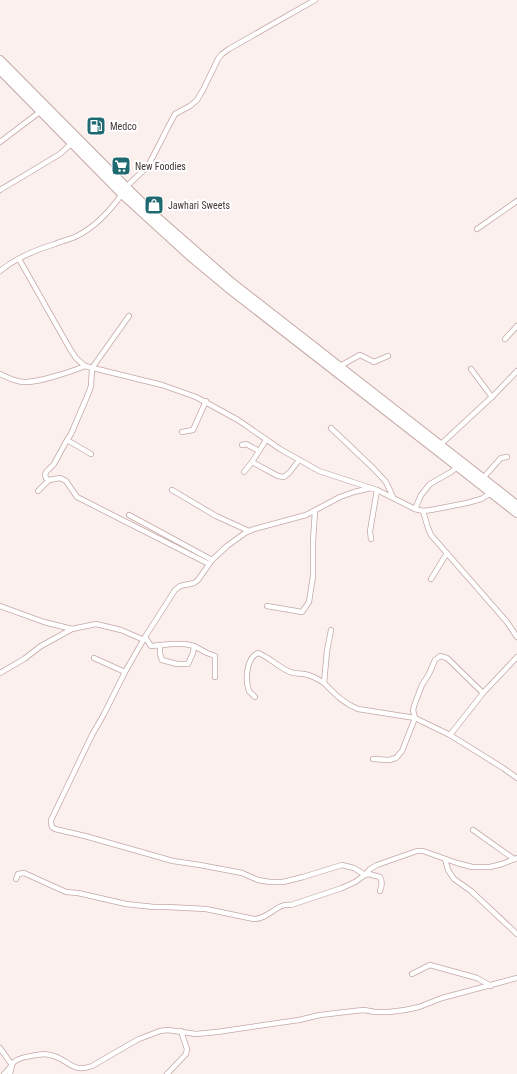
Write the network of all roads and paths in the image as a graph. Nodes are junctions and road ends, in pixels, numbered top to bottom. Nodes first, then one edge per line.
1 (313, 0) edge
2 (0, 60) edge
3 (0, 70) edge
4 (41, 111) junction
5 (0, 142) edge
6 (72, 143) junction
7 (107, 173) junction
8 (0, 190) edge
9 (124, 190) junction
10 (517, 201) edge
11 (477, 229) dead end
12 (19, 259) junction
13 (0, 271) edge
14 (129, 316) dead end
15 (517, 326) edge
16 (505, 338) dead end
17 (388, 356) dead end
18 (85, 366) junction
19 (340, 366) junction
20 (92, 368) junction
21 (471, 369) dead end
22 (517, 371) edge
23 (0, 374) edge
24 (492, 396) junction
25 (206, 401) junction
26 (331, 428) dead end
27 (182, 432) dead end
28 (67, 440) junction
29 (266, 440) junction
30 (242, 445) dead end
31 (440, 445) junction
32 (259, 451) junction
33 (91, 454) dead end
34 (507, 457) dead end
35 (299, 460) junction
36 (252, 462) junction
37 (457, 467) junction
38 (244, 472) dead end
39 (483, 478) junction
40 (49, 480) junction
41 (371, 488) junction
42 (172, 490) dead end
43 (377, 490) junction
44 (38, 491) dead end
45 (491, 493) junction
46 (393, 497) junction
47 (517, 505) edge
48 (415, 509) junction
49 (315, 511) junction
50 (423, 511) junction
51 (517, 513) edge
52 (129, 515) dead end
53 (249, 531) junction
54 (372, 539) dead end
55 (447, 553) junction
56 (211, 562) junction
57 (431, 578) dead end
58 (0, 606) edge
59 (267, 606) dead end
60 (72, 629) junction
61 (331, 630) dead end
62 (517, 637) edge
63 (144, 639) junction
64 (160, 646) junction
65 (194, 646) junction
66 (517, 657) edge
67 (94, 658) dead end
68 (125, 672) junction
69 (0, 673) edge
70 (215, 677) dead end
71 (324, 683) junction
72 (483, 693) junction
73 (255, 697) dead end
74 (415, 718) junction
75 (450, 735) junction
76 (373, 759) dead end
77 (517, 778) edge
78 (473, 830) dead end
79 (516, 858) edge
80 (445, 859) junction
81 (365, 875) junction
82 (16, 879) dead end
83 (380, 891) dead end
84 (517, 934) edge
85 (412, 974) dead end
86 (517, 978) edge
87 (491, 986) junction
88 (180, 1032) junction
89 (0, 1048) edge
90 (12, 1065) junction
91 (4, 1074) edge
92 (10, 1074) edge
93 (167, 1074) edge

1 - 9 street
2 - 7 highway
3 - 4 highway
4 - 5 street
4 - 6 highway
6 - 7 highway
6 - 8 street
7 - 9 highway
9 - 12 street
9 - 19 highway
9 - 37 highway
10 - 11 street
12 - 13 street
12 - 18 street
14 - 20 street
15 - 16 street
17 - 19 street
18 - 20 street
18 - 23 street
19 - 31 highway
20 - 25 street
20 - 28 street
21 - 24 street
22 - 24 street
24 - 31 street
25 - 27 street
25 - 29 street
26 - 46 street
28 - 33 street
28 - 40 street
29 - 32 street
29 - 35 street
30 - 32 street
31 - 39 highway
32 - 36 street
34 - 39 street
35 - 36 street
35 - 41 street
36 - 38 street
37 - 45 highway
37 - 48 street
39 - 47 highway
40 - 44 street
40 - 56 street
41 - 43 street
41 - 49 street
42 - 53 street
43 - 46 street
43 - 54 street
45 - 50 street
45 - 51 highway
46 - 48 street
48 - 50 street
49 - 53 street
49 - 59 street
50 - 55 street
52 - 56 street
53 - 56 street
55 - 57 street
55 - 62 street
56 - 63 street
58 - 60 street
60 - 63 street
60 - 69 street
61 - 71 street
63 - 64 street
63 - 68 street
64 - 65 street
64 - 65 street
65 - 70 street
66 - 72 street
67 - 68 street
68 - 81 street
71 - 73 street
71 - 74 street
72 - 74 street
72 - 75 street
74 - 75 street
74 - 76 street
75 - 77 street
78 - 79 street
79 - 80 street
80 - 81 street
80 - 84 street
81 - 82 street
81 - 83 street
85 - 87 street
86 - 87 street
87 - 88 street
88 - 90 street
88 - 93 street
89 - 90 street
90 - 91 street
90 - 92 street

